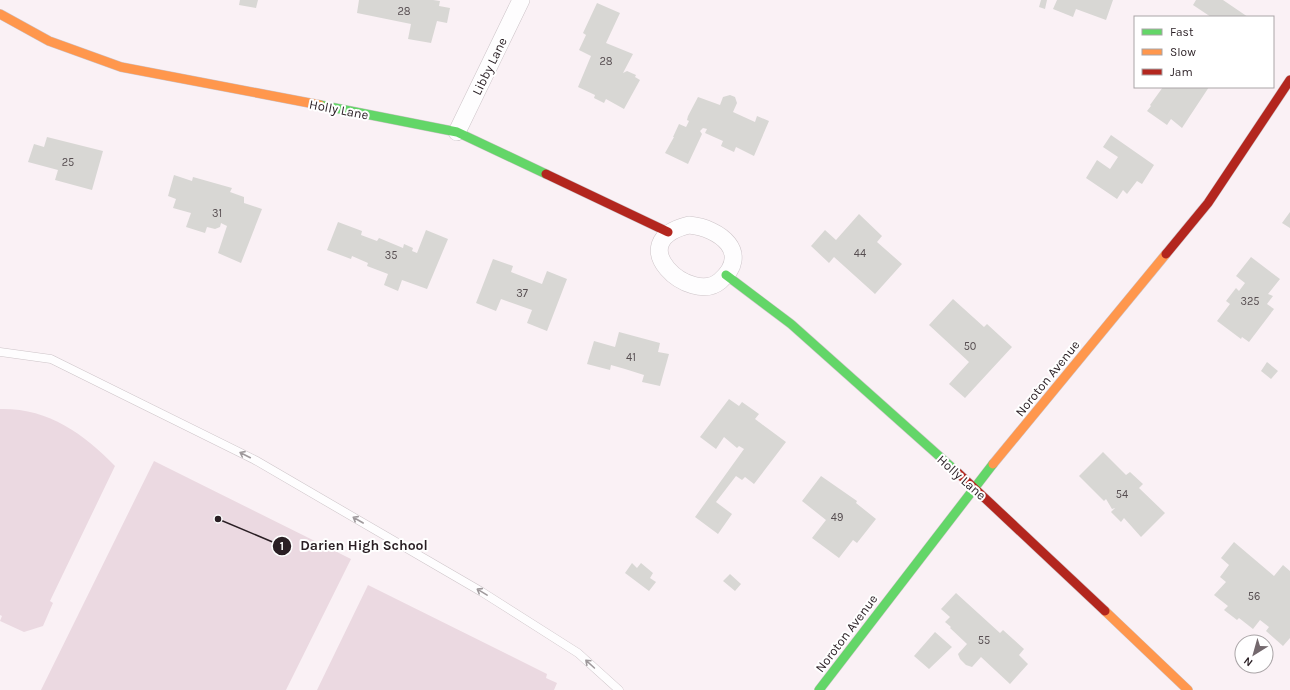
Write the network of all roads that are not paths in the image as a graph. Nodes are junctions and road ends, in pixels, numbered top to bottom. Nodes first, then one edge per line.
1 (521, 0) edge
2 (0, 14) edge
3 (1290, 80) edge
4 (457, 132) junction
5 (668, 232) junction
6 (726, 275) junction
7 (0, 352) edge
8 (974, 487) junction
9 (619, 690) edge
10 (819, 690) edge
11 (1188, 690) edge

1 - 4 street, Libby Lane
2 - 4 street, Holly Lane
3 - 8 street, Noroton Avenue
4 - 5 street, Holly Lane
5 - 6 street
5 - 6 street
6 - 8 street, Holly Lane
9 -> 7 lane
8 - 10 street, Noroton Avenue
8 - 11 street, Holly Lane

